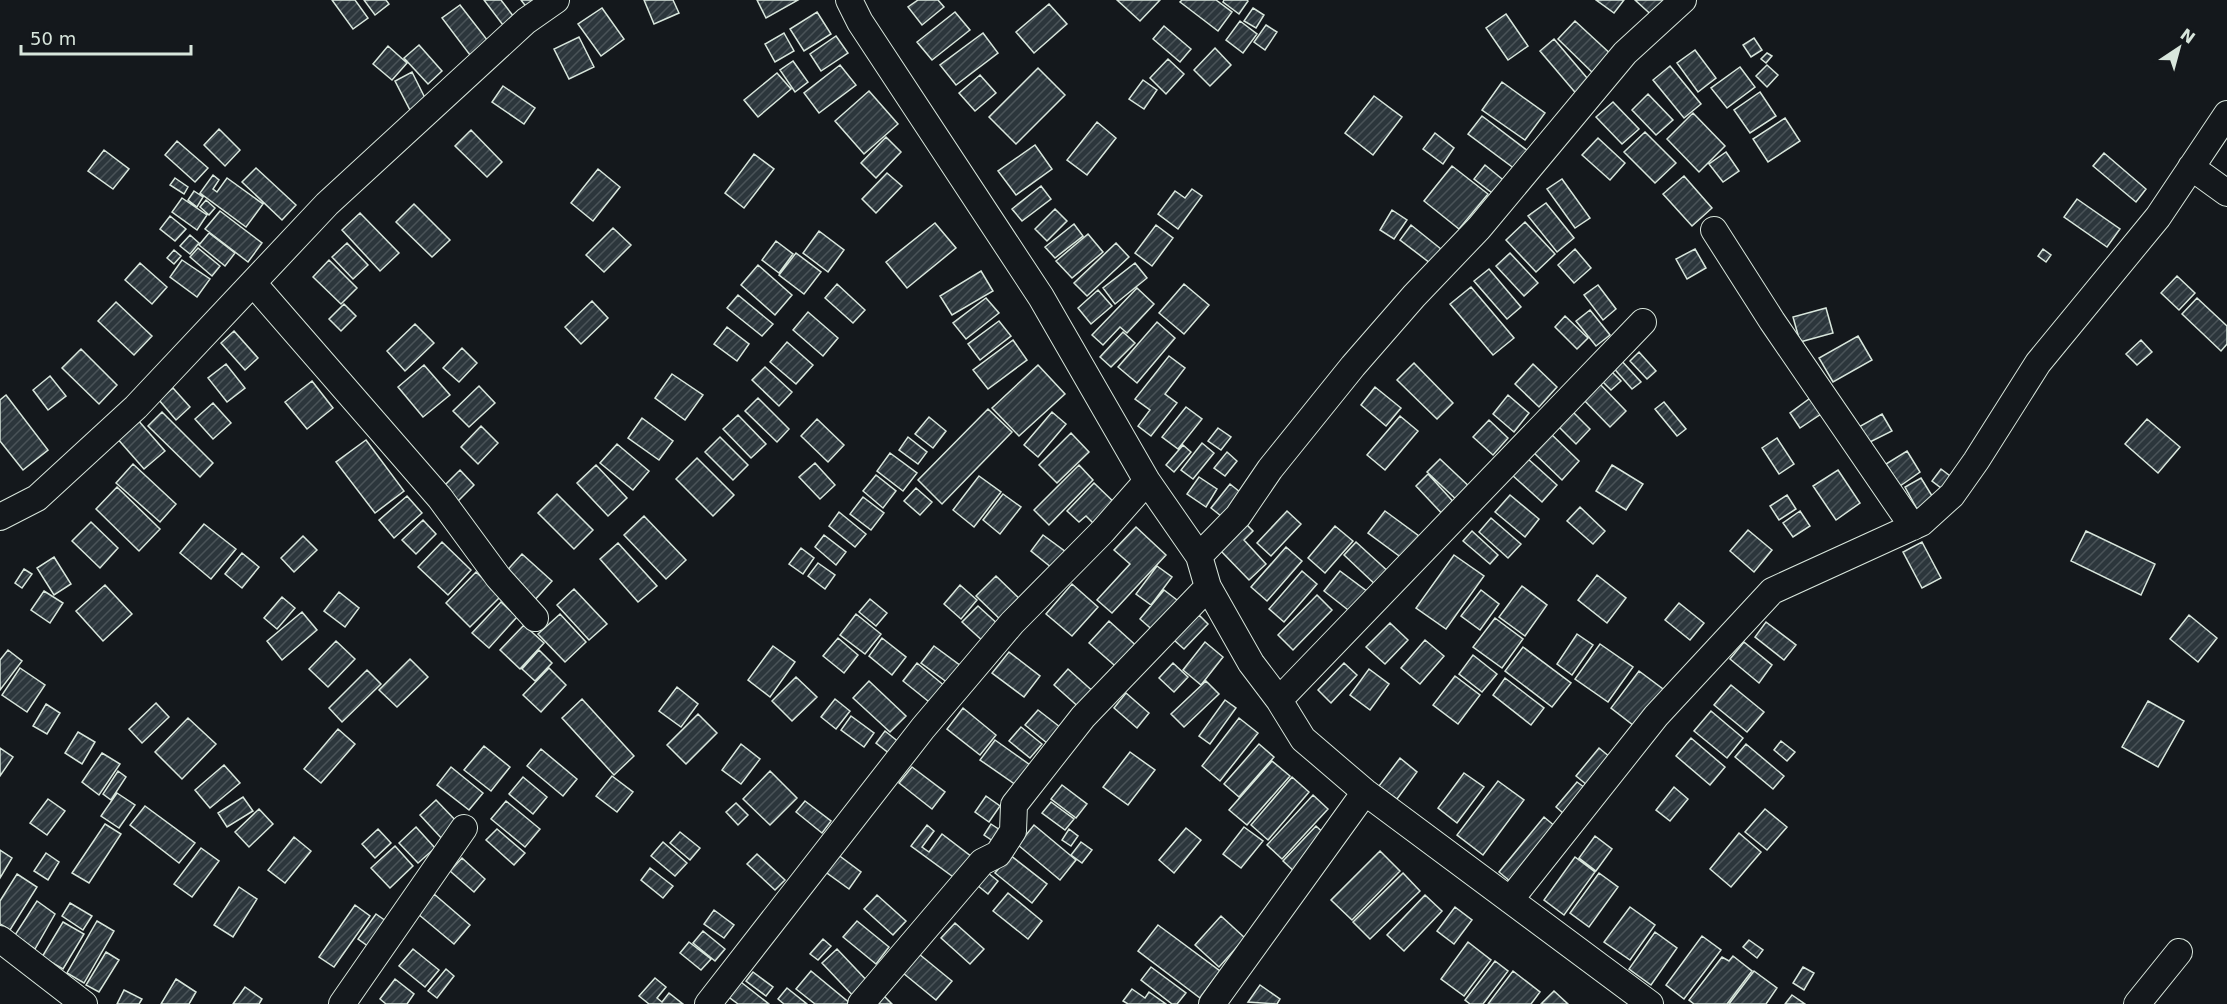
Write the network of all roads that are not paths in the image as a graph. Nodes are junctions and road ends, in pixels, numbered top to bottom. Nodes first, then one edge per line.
1 (556, 0) edge
2 (849, 0) edge
3 (1683, 0) edge
4 (2227, 114) edge
5 (2191, 167) junction
6 (2227, 193) edge
7 (1714, 230) dead end
8 (253, 283) junction
9 (1643, 322) dead end
10 (1146, 481) junction
11 (0, 517) edge
12 (1913, 527) junction
13 (1199, 556) junction
14 (1208, 587) junction
15 (535, 618) dead end
16 (1279, 700) junction
17 (1365, 792) junction
18 (464, 828) dead end
19 (1510, 900) junction
20 (0, 939) edge
21 (2179, 952) dead end
22 (84, 1004) edge
23 (342, 1004) edge
24 (708, 1004) edge
25 (861, 1004) edge
26 (1212, 1004) edge
27 (1650, 1004) edge
28 (2137, 1004) edge

1 - 8 street
2 - 10 street
3 - 13 street
4 - 5 street
5 - 6 street
5 - 12 street
7 - 12 street
8 - 11 street
8 - 15 street
9 - 16 street
10 - 13 street
10 - 24 street
12 - 19 street
13 - 14 street
14 - 16 street
14 - 25 street
16 - 17 street
17 - 19 street
17 - 26 street
18 - 23 street
19 - 27 street
20 - 22 street
21 - 28 street

